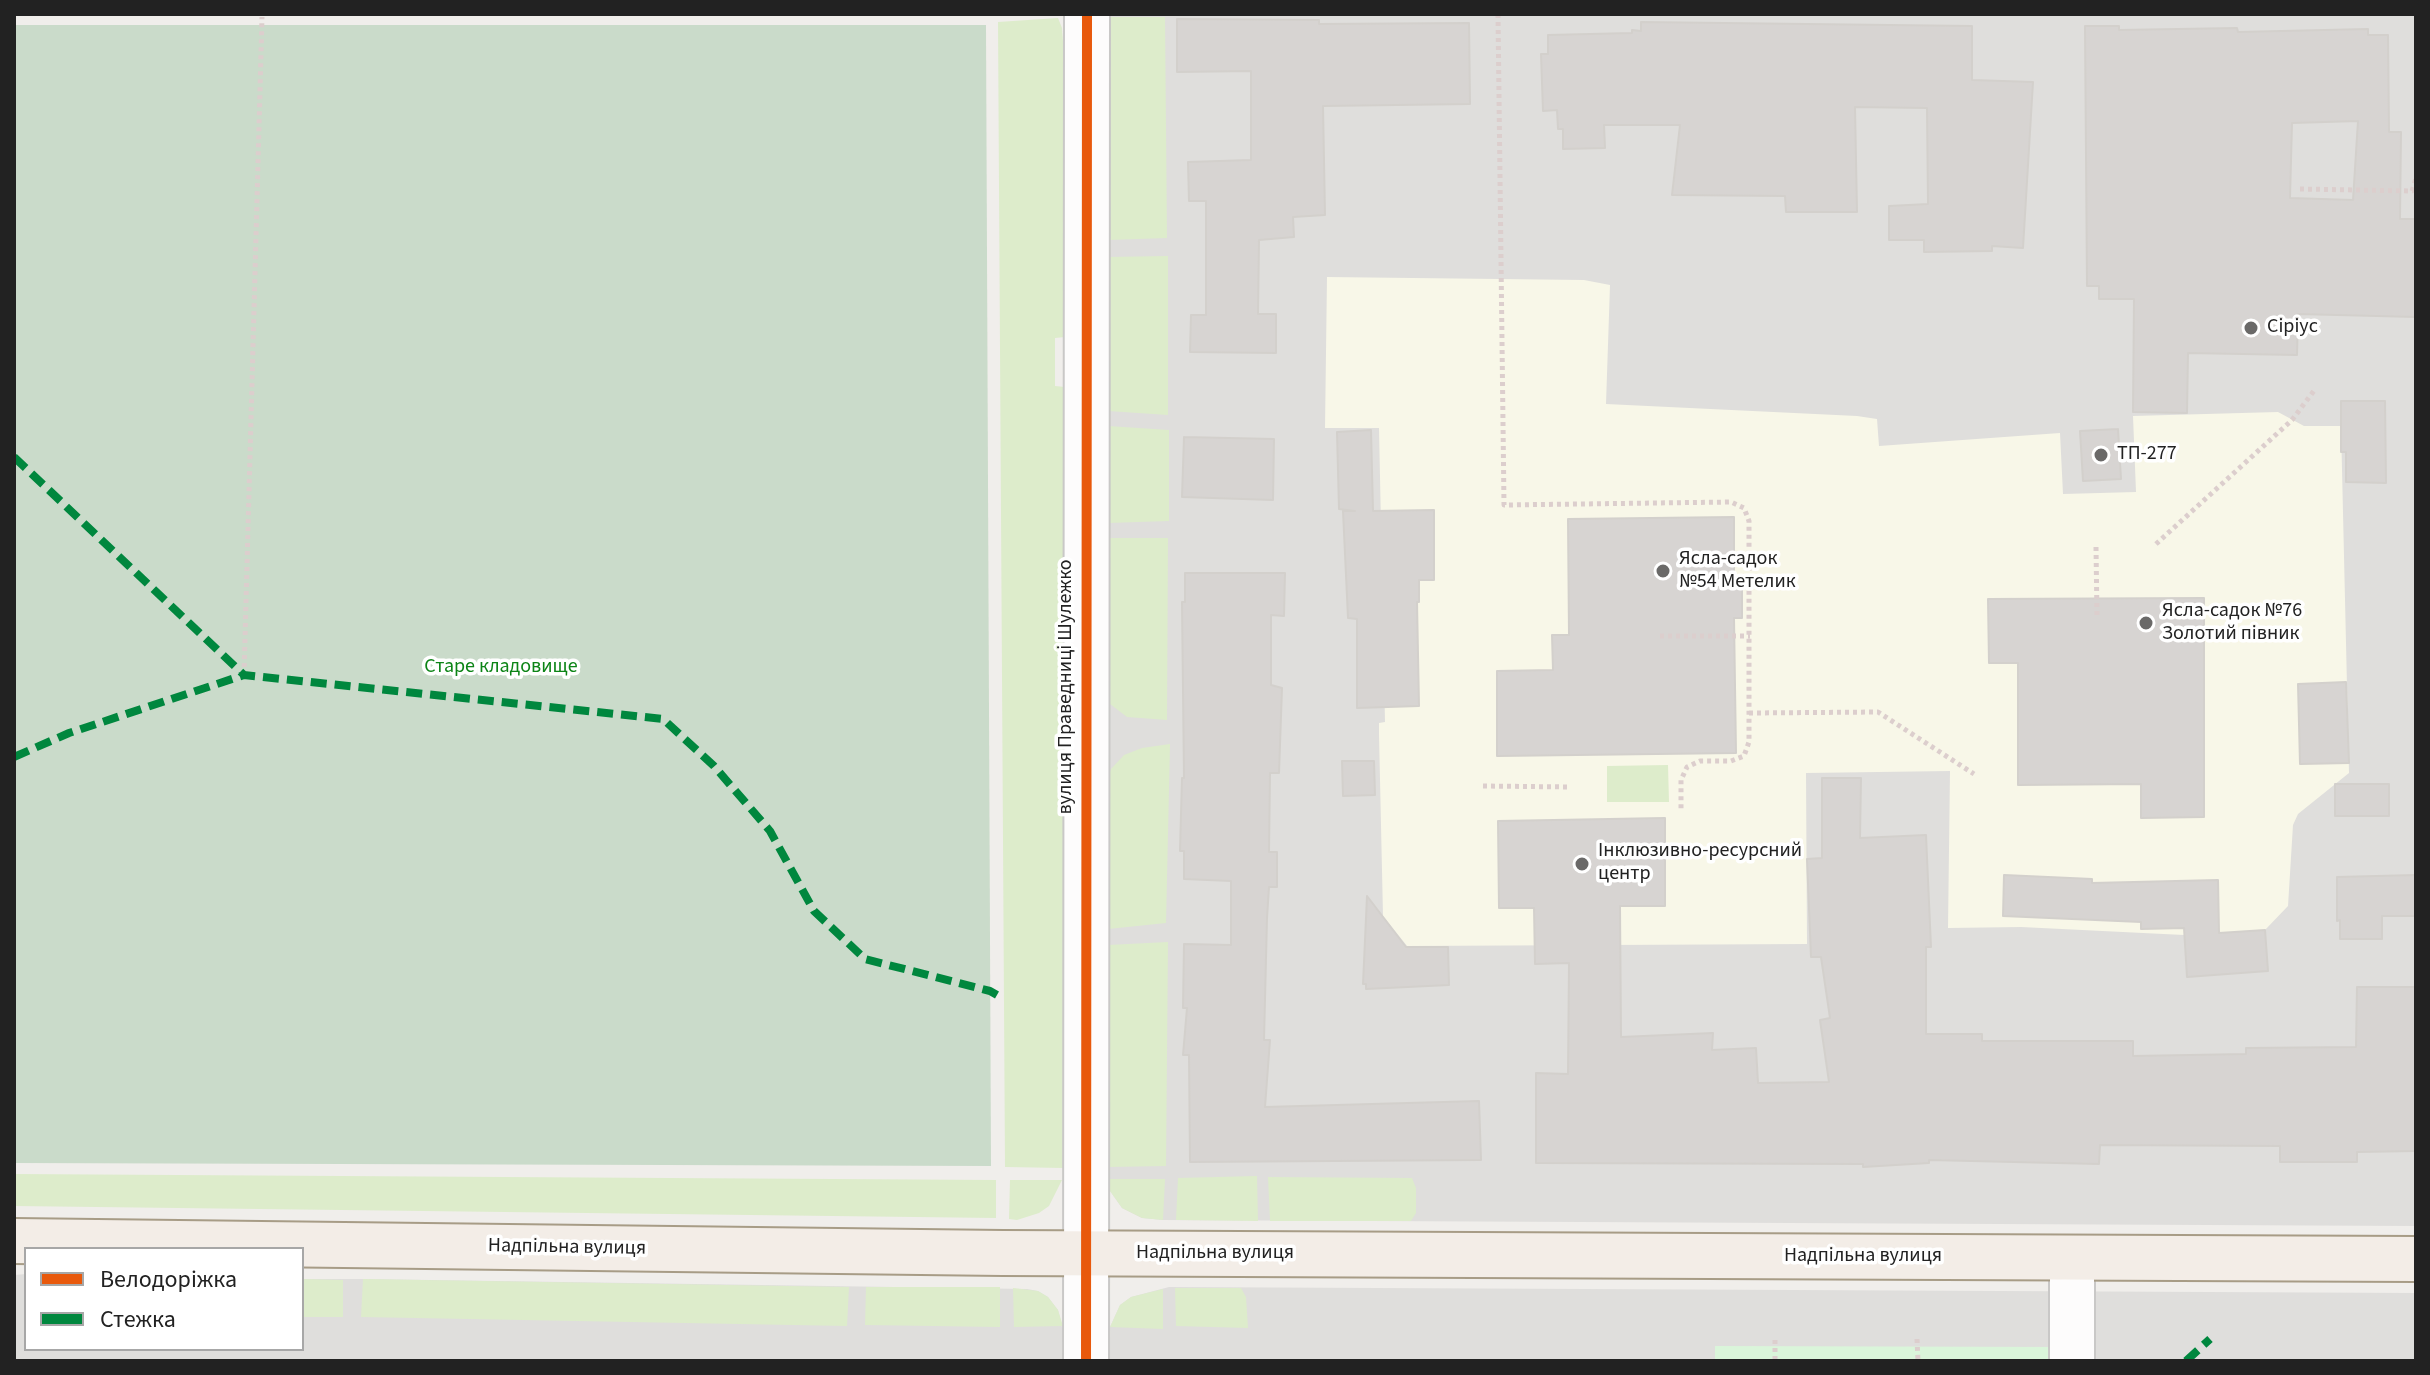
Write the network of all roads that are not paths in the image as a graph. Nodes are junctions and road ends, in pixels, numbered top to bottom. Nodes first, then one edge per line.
1 (1087, 14) edge
2 (14, 1241) edge
3 (1085, 1253) junction
4 (2072, 1258) junction
5 (2416, 1259) edge
6 (1086, 1361) edge
7 (2072, 1361) edge

1 - 3 street, вулиця Праведниці Шулежко
2 - 3 main road, Надпільна вулиця
3 - 4 main road, Надпільна вулиця
3 - 6 street, вулиця Праведниці Шулежко
4 - 5 main road, Надпільна вулиця
4 - 7 street

